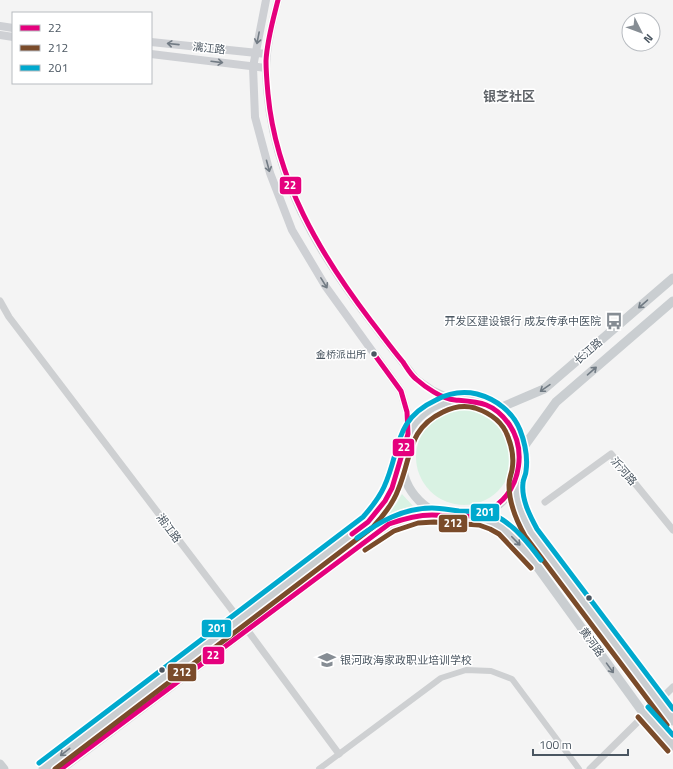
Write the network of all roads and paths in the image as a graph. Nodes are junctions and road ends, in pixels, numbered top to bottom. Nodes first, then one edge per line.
1 (266, 0) edge
2 (278, 0) edge
3 (0, 26) edge
4 (12, 28) edge
5 (0, 35) edge
6 (12, 37) edge
7 (152, 42) edge
8 (256, 53) junction
9 (152, 54) edge
10 (267, 54) junction
11 (253, 67) junction
12 (266, 68) junction
13 (673, 278) edge
14 (673, 301) edge
15 (0, 302) edge
16 (453, 400) junction
17 (495, 410) junction
18 (408, 434) junction
19 (520, 452) junction
20 (403, 453) junction
21 (516, 482) junction
22 (545, 502) dead end
23 (447, 516) junction
24 (471, 517) junction
25 (673, 530) edge
26 (238, 619) junction
27 (246, 630) junction
28 (673, 687) edge
29 (657, 702) junction
30 (644, 714) junction
31 (673, 721) edge
32 (673, 746) edge
33 (339, 754) junction
34 (0, 764) edge
35 (4, 769) edge
36 (43, 769) edge
37 (62, 769) edge
38 (319, 769) edge
39 (579, 769) edge
40 (590, 769) edge

1 -> 8 main road
2 - 10 main road
3 - 4 main road
5 - 6 main road
8 -> 7 main road, 漓江路
8 - 10 main road, 漓江路
8 - 11 main road
9 -> 11 main road, 漓江路
10 - 12 main road
11 - 12 main road, 漓江路
11 -> 18 main road
12 - 16 main road
13 -> 17 main road, 长江路
19 -> 14 main road, 长江路
15 - 26 street, 湘江路
16 - 17 main road
16 - 18 main road
17 - 19 main road
18 - 20 main road
19 - 21 main road
20 - 23 main road
20 - 26 main road
21 - 24 main road
21 - 29 main road, 黄河路
22 - 25 street, 沂河路
23 - 24 main road
23 - 27 main road
24 -> 30 main road, 黄河路
26 - 27 street, 湘江路
26 -> 36 main road
27 - 33 street, 湘江路
27 - 37 main road
28 - 29 street
29 - 30 street
29 - 31 main road, 黄河路
30 - 32 main road, 黄河路
30 - 40 street
33 - 38 street
33 - 39 street
34 - 35 main road

